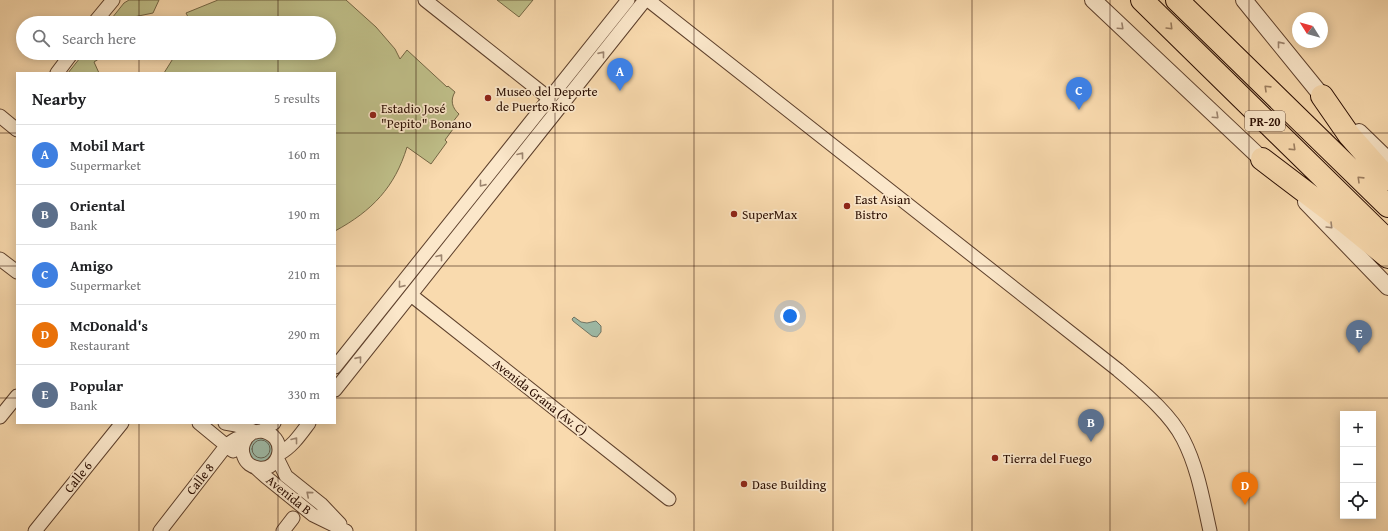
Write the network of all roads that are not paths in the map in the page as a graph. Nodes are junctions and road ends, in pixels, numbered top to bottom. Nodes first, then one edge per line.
1 (113, 0) edge
2 (425, 0) edge
3 (628, 0) edge
4 (645, 0) edge
5 (648, 0) edge
6 (1093, 0) edge
7 (1142, 0) edge
8 (1177, 0) edge
9 (1244, 0) edge
10 (100, 16) edge
11 (67, 60) edge
12 (58, 72) edge
13 (1322, 96) junction
14 (550, 99) junction
15 (0, 116) edge
16 (16, 127) edge
17 (1262, 159) junction
18 (1388, 160) edge
19 (1388, 179) edge
20 (1388, 206) edge
21 (1388, 241) edge
22 (1388, 257) edge
23 (0, 259) edge
24 (16, 271) edge
25 (1388, 287) edge
26 (411, 295) junction
27 (336, 366) edge
28 (336, 389) edge
29 (16, 397) edge
30 (0, 417) edge
31 (121, 424) edge
32 (200, 424) edge
33 (230, 424) edge
34 (272, 424) edge
35 (308, 424) edge
36 (254, 433) junction
37 (226, 446) junction
38 (278, 456) junction
39 (245, 459) junction
40 (256, 468) junction
41 (669, 499) dead end
42 (294, 518) dead end
43 (35, 531) edge
44 (160, 531) edge
45 (283, 531) edge
46 (346, 531) edge
47 (1210, 531) edge

1 - 10 street
2 - 14 street
3 - 14 street
26 -> 4 street
5 - 47 street
6 -> 17 street
7 -> 21 highway, PR-20
20 -> 8 highway, PR-20
13 -> 9 street
11 - 12 street
13 - 18 street
13 - 19 highway
14 -> 27 street
15 - 16 street
17 - 22 highway
17 -> 25 street
23 - 24 street
28 -> 26 street
26 - 41 street, Avenida Grana (Av. C)
29 - 30 street
31 - 43 street, Calle 6
32 - 37 street
33 - 36 street
34 - 36 street, Calle 8
38 -> 35 street
36 - 37 street, Calle 8
36 - 38 street
36 - 39 street
37 - 39 street
37 - 44 street, Calle 8
38 - 40 street
46 -> 38 street, Avenida B
39 - 40 street
40 - 46 street, Avenida B
42 - 45 street

